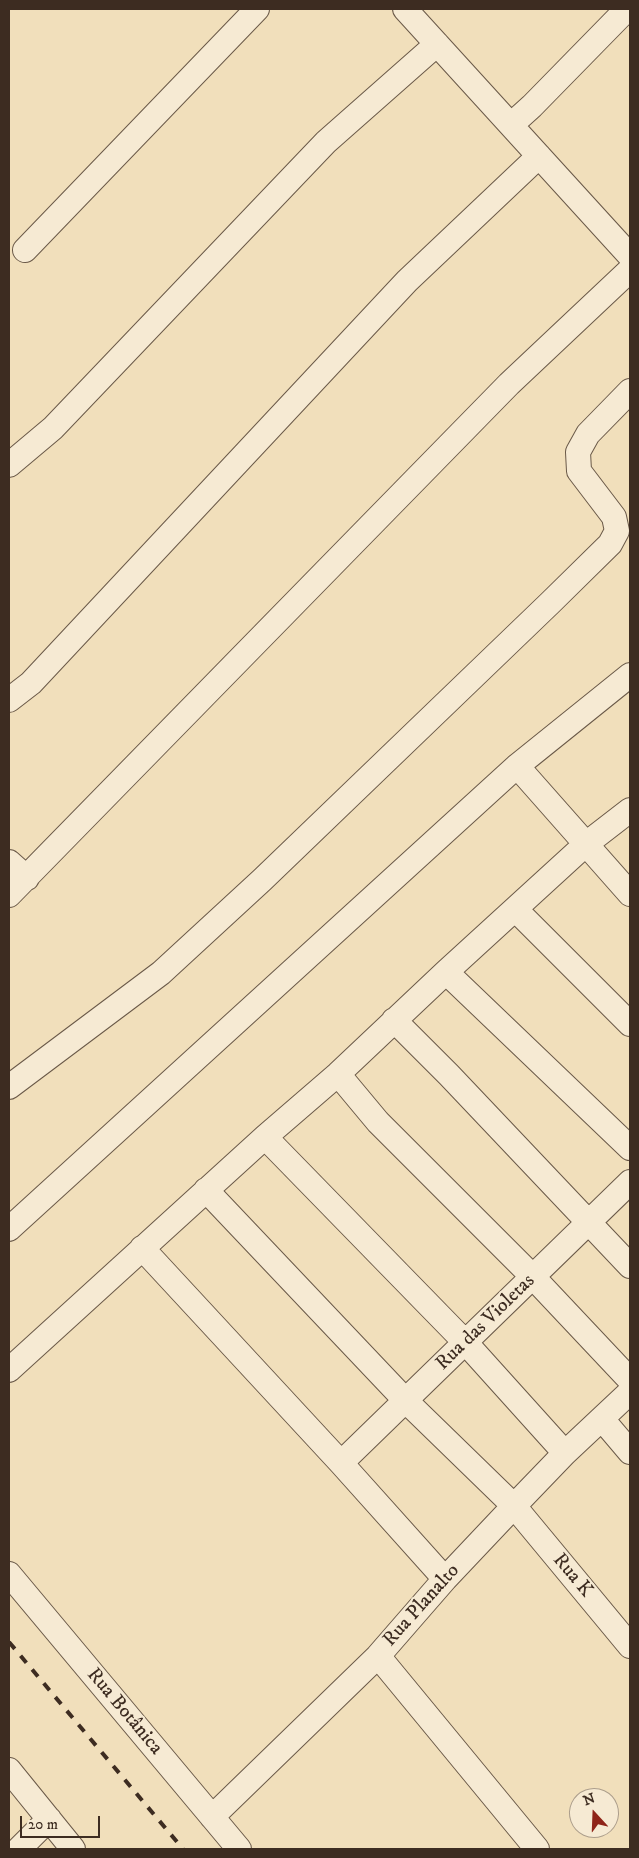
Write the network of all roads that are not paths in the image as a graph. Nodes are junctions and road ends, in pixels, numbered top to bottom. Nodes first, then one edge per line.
1 (258, 9) edge
2 (405, 9) edge
3 (627, 9) edge
4 (437, 44) junction
5 (512, 125) junction
6 (539, 156) junction
7 (25, 250) dead end
8 (630, 256) edge
9 (630, 270) edge
10 (630, 391) edge
11 (9, 465) edge
12 (630, 675) edge
13 (9, 700) edge
14 (516, 766) junction
15 (630, 810) edge
16 (586, 844) junction
17 (9, 862) edge
18 (27, 878) junction
19 (9, 894) edge
20 (630, 894) edge
21 (515, 909) junction
22 (446, 972) junction
23 (394, 1020) junction
24 (630, 1024) edge
25 (338, 1074) junction
26 (9, 1087) edge
27 (265, 1137) junction
28 (630, 1148) edge
29 (630, 1182) edge
30 (206, 1190) junction
31 (589, 1223) junction
32 (9, 1228) edge
33 (142, 1248) junction
34 (630, 1266) edge
35 (534, 1277) junction
36 (465, 1342) junction
37 (9, 1370) edge
38 (630, 1380) edge
39 (630, 1392) edge
40 (406, 1401) junction
41 (602, 1419) junction
42 (630, 1452) edge
43 (565, 1453) junction
44 (342, 1463) junction
45 (514, 1506) junction
46 (9, 1574) edge
47 (445, 1579) junction
48 (630, 1646) edge
49 (378, 1656) junction
50 (9, 1770) edge
51 (212, 1817) junction
52 (49, 1819) junction
53 (19, 1849) edge
54 (73, 1849) edge
55 (239, 1849) edge
56 (537, 1849) edge

1 - 7 street
2 - 4 street
3 - 5 street
4 - 5 street
4 - 11 street
5 - 6 street
6 - 8 street
6 - 13 street
9 - 18 street
10 - 26 street
12 - 14 street
14 - 16 street
14 - 32 street
15 - 16 street
16 - 20 street
16 - 21 street
17 - 18 street
18 - 19 street
21 - 22 street
21 - 24 street
22 - 23 street
22 - 28 street
23 - 25 street
23 - 31 street
25 - 27 street
25 - 35 street
27 - 30 street
27 - 36 street
29 - 31 street, Rua das Violetas
30 - 33 street
30 - 40 street, Rua K
31 - 34 street
31 - 35 street, Rua das Violetas
33 - 37 street
33 - 44 street
35 - 36 street, Rua das Violetas
35 - 38 street
36 - 40 street, Rua das Violetas
36 - 43 street
39 - 41 street, Rua Planalto
40 - 44 street, Rua das Violetas
40 - 45 street, Rua K
41 - 42 street
41 - 43 street, Rua Planalto
43 - 45 street, Rua Planalto
44 - 47 street
45 - 47 street, Rua Planalto
45 - 48 street, Rua K
46 - 51 street, Rua Botânica
47 - 49 street, Rua Planalto
49 - 51 street, Rua Planalto
49 - 56 street
50 - 52 street
51 - 55 street, Rua Botânica
52 - 53 street
52 - 54 street

